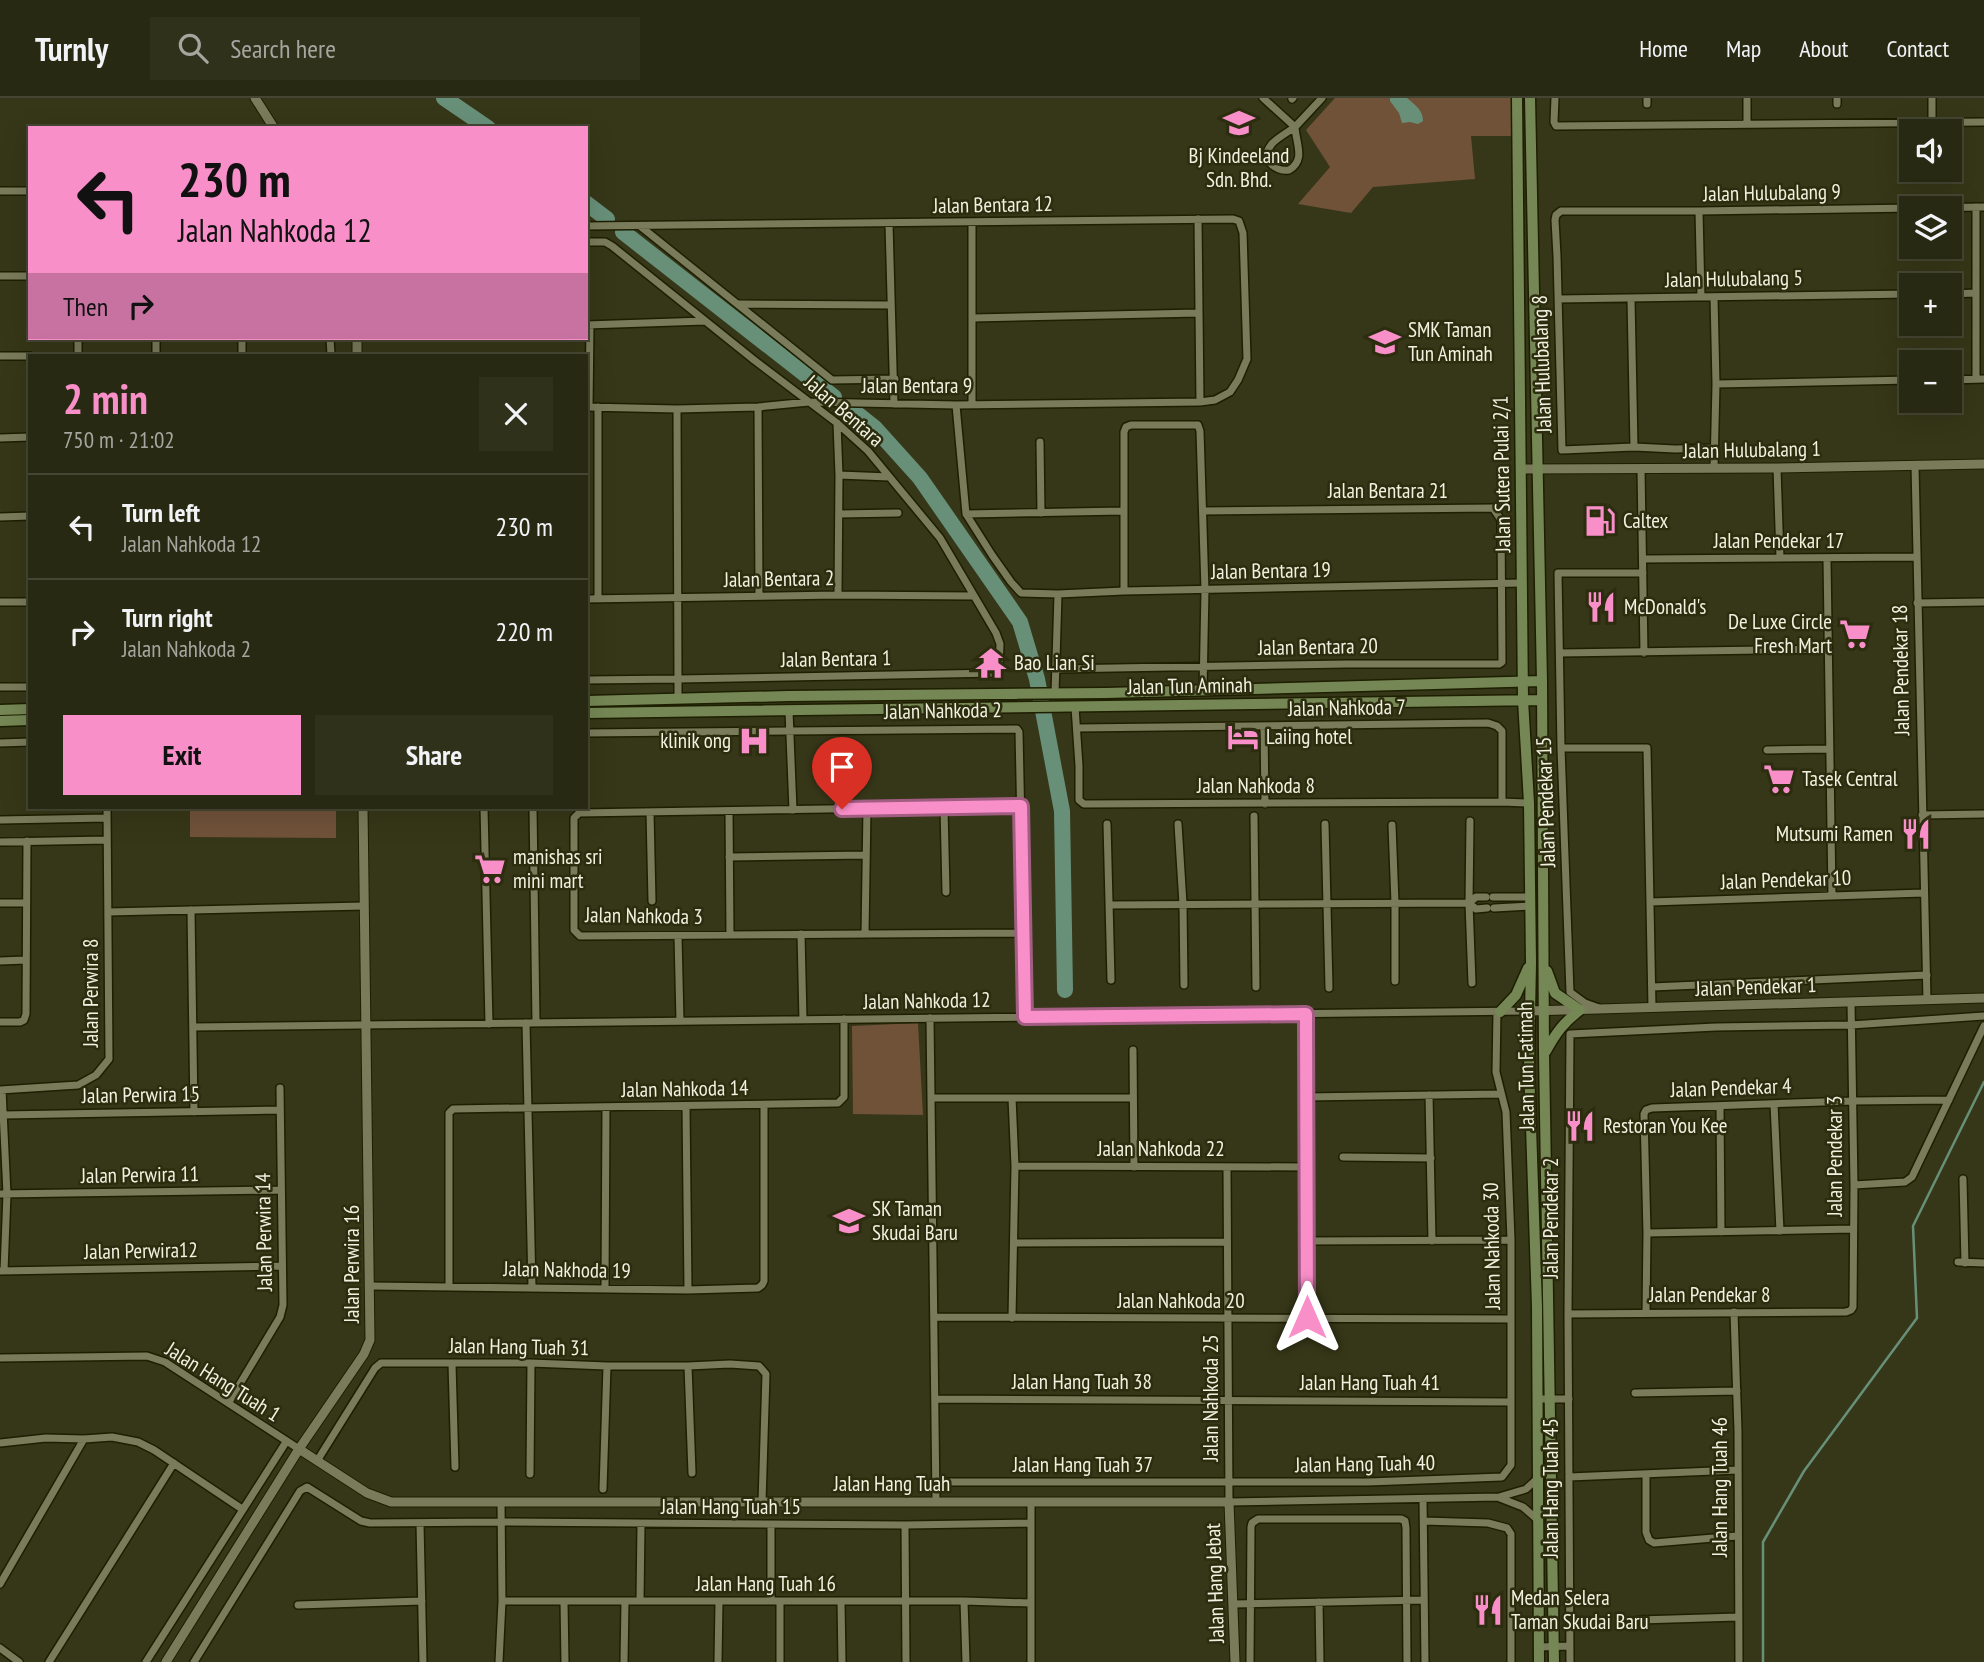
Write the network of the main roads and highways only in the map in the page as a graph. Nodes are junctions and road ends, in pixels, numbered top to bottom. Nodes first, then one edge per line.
1 (1517, 98) edge
2 (1530, 98) edge
3 (1542, 681) junction
4 (1523, 682) junction
5 (1524, 700) junction
6 (1542, 700) junction
7 (588, 701) edge
8 (28, 709) edge
9 (0, 710) edge
10 (588, 713) edge
11 (28, 720) edge
12 (0, 721) edge
13 (1543, 861) junction
14 (1530, 902) junction
15 (1531, 963) junction
16 (1544, 963) junction
17 (1499, 1012) road end
18 (1545, 1053) junction
19 (1539, 1662) edge
20 (1555, 1662) edge

1 - 4 main road, Jalan Sutera Pulai 2/1
2 - 3 main road, Jalan Tun Fatimah
3 - 4 main road, Jalan Tun Aminah
3 - 6 main road, Jalan Tun Fatimah
4 - 5 main road, Jalan Tun Fatimah
4 - 7 main road, Jalan Tun Aminah
5 - 6 main road, Jalan Tun Aminah
5 - 10 main road, Jalan Tun Aminah
5 - 14 main road, Jalan Tun Fatimah
6 - 13 main road, Jalan Tun Fatimah
8 - 9 main road
11 - 12 main road
13 - 14 main road
13 - 16 main road, Jalan Tun Fatimah
14 - 15 main road, Jalan Tun Fatimah
15 - 17 main road
15 - 19 main road, Jalan Tun Fatimah
16 - 18 main road, Jalan Tun Fatimah
16 - 18 main road
18 - 20 main road, Jalan Tun Fatimah

